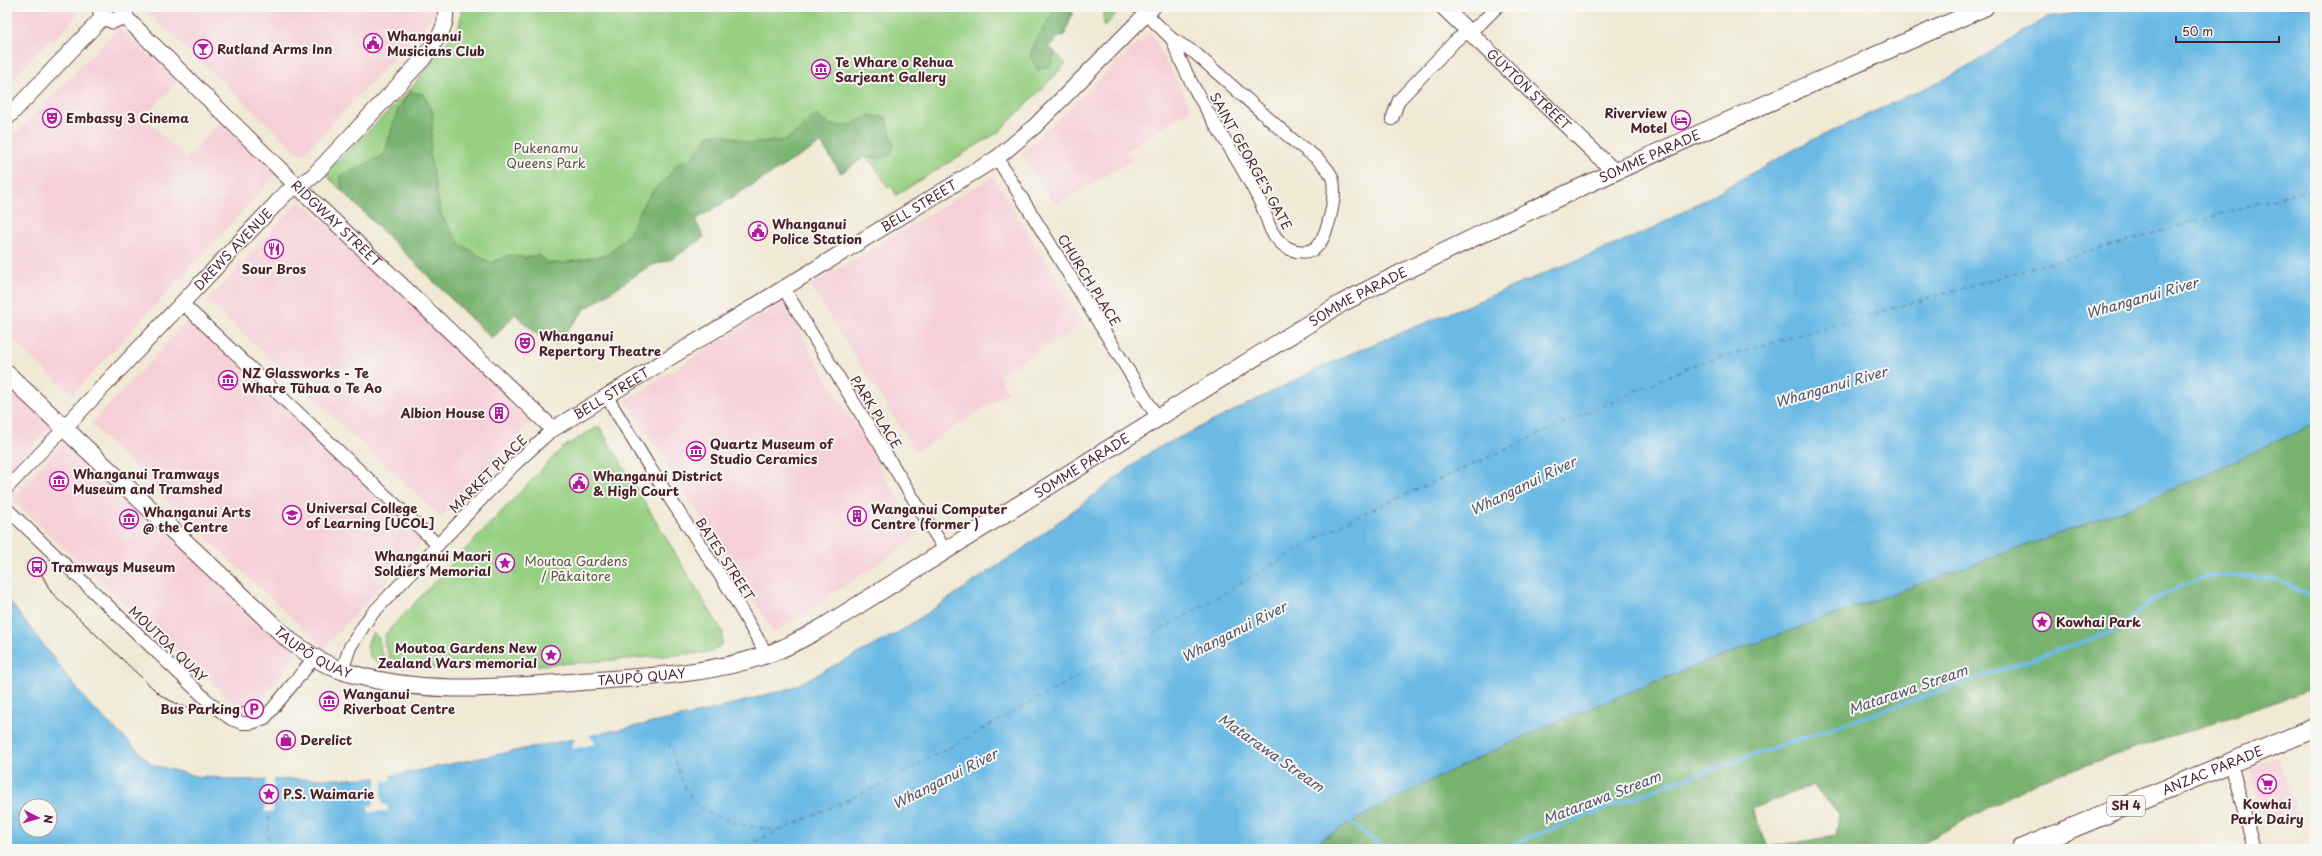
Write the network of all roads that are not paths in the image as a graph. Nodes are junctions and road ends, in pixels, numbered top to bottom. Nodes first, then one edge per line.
1 (446, 7) edge
2 (1443, 7) edge
3 (1497, 7) edge
4 (1985, 7) edge
5 (1146, 9) edge
6 (101, 12) edge
7 (125, 12) edge
8 (1469, 31) junction
9 (1172, 40) junction
10 (7, 118) edge
11 (1392, 119) dead end
12 (997, 158) junction
13 (1615, 172) junction
14 (298, 187) junction
15 (784, 289) junction
16 (182, 303) junction
17 (7, 374) edge
18 (607, 397) junction
19 (1157, 417) junction
20 (64, 428) junction
21 (553, 429) junction
22 (7, 488) edge
23 (7, 509) edge
24 (438, 545) junction
25 (945, 550) junction
26 (767, 655) junction
27 (314, 658) junction
28 (342, 671) junction
29 (2315, 728) edge
30 (2231, 763) junction
31 (2022, 849) edge
32 (2254, 849) edge

1 - 14 street, DREWS AVENUE
2 - 8 street, GUYTON STREET
3 - 8 street
4 - 13 main road, SOMME PARADE
5 - 9 street, SAINT GEORGE'S GATE
5 - 12 street, BELL STREET
6 - 7 street
6 - 10 street
7 - 14 street, RIDGWAY STREET
8 - 11 street
8 - 13 street, GUYTON STREET
9 - 9 street, SAINT GEORGE'S GATE
12 - 15 street, BELL STREET
12 - 19 street, CHURCH PLACE
13 - 19 main road, SOMME PARADE
14 - 16 street, DREWS AVENUE
14 - 21 street, RIDGWAY STREET
15 - 18 street, BELL STREET
15 - 25 street, PARK PLACE
16 - 20 street, DREWS AVENUE
16 - 24 street
17 - 20 main road, TAUPŌ QUAY
18 - 21 street, BELL STREET
18 - 26 street, BATES STREET
19 - 25 main road, SOMME PARADE
20 - 22 street, DREWS AVENUE
20 - 27 main road, TAUPŌ QUAY
21 - 24 street, MARKET PLACE
23 - 27 street, MOUTOA QUAY
24 - 28 street, MARKET PLACE
25 - 26 main road, SOMME PARADE
26 - 28 main road, TAUPŌ QUAY
27 - 28 main road, TAUPŌ QUAY
29 - 30 main road, ANZAC PARADE / SH 4
30 - 31 main road, ANZAC PARADE / SH 4
30 - 32 street

